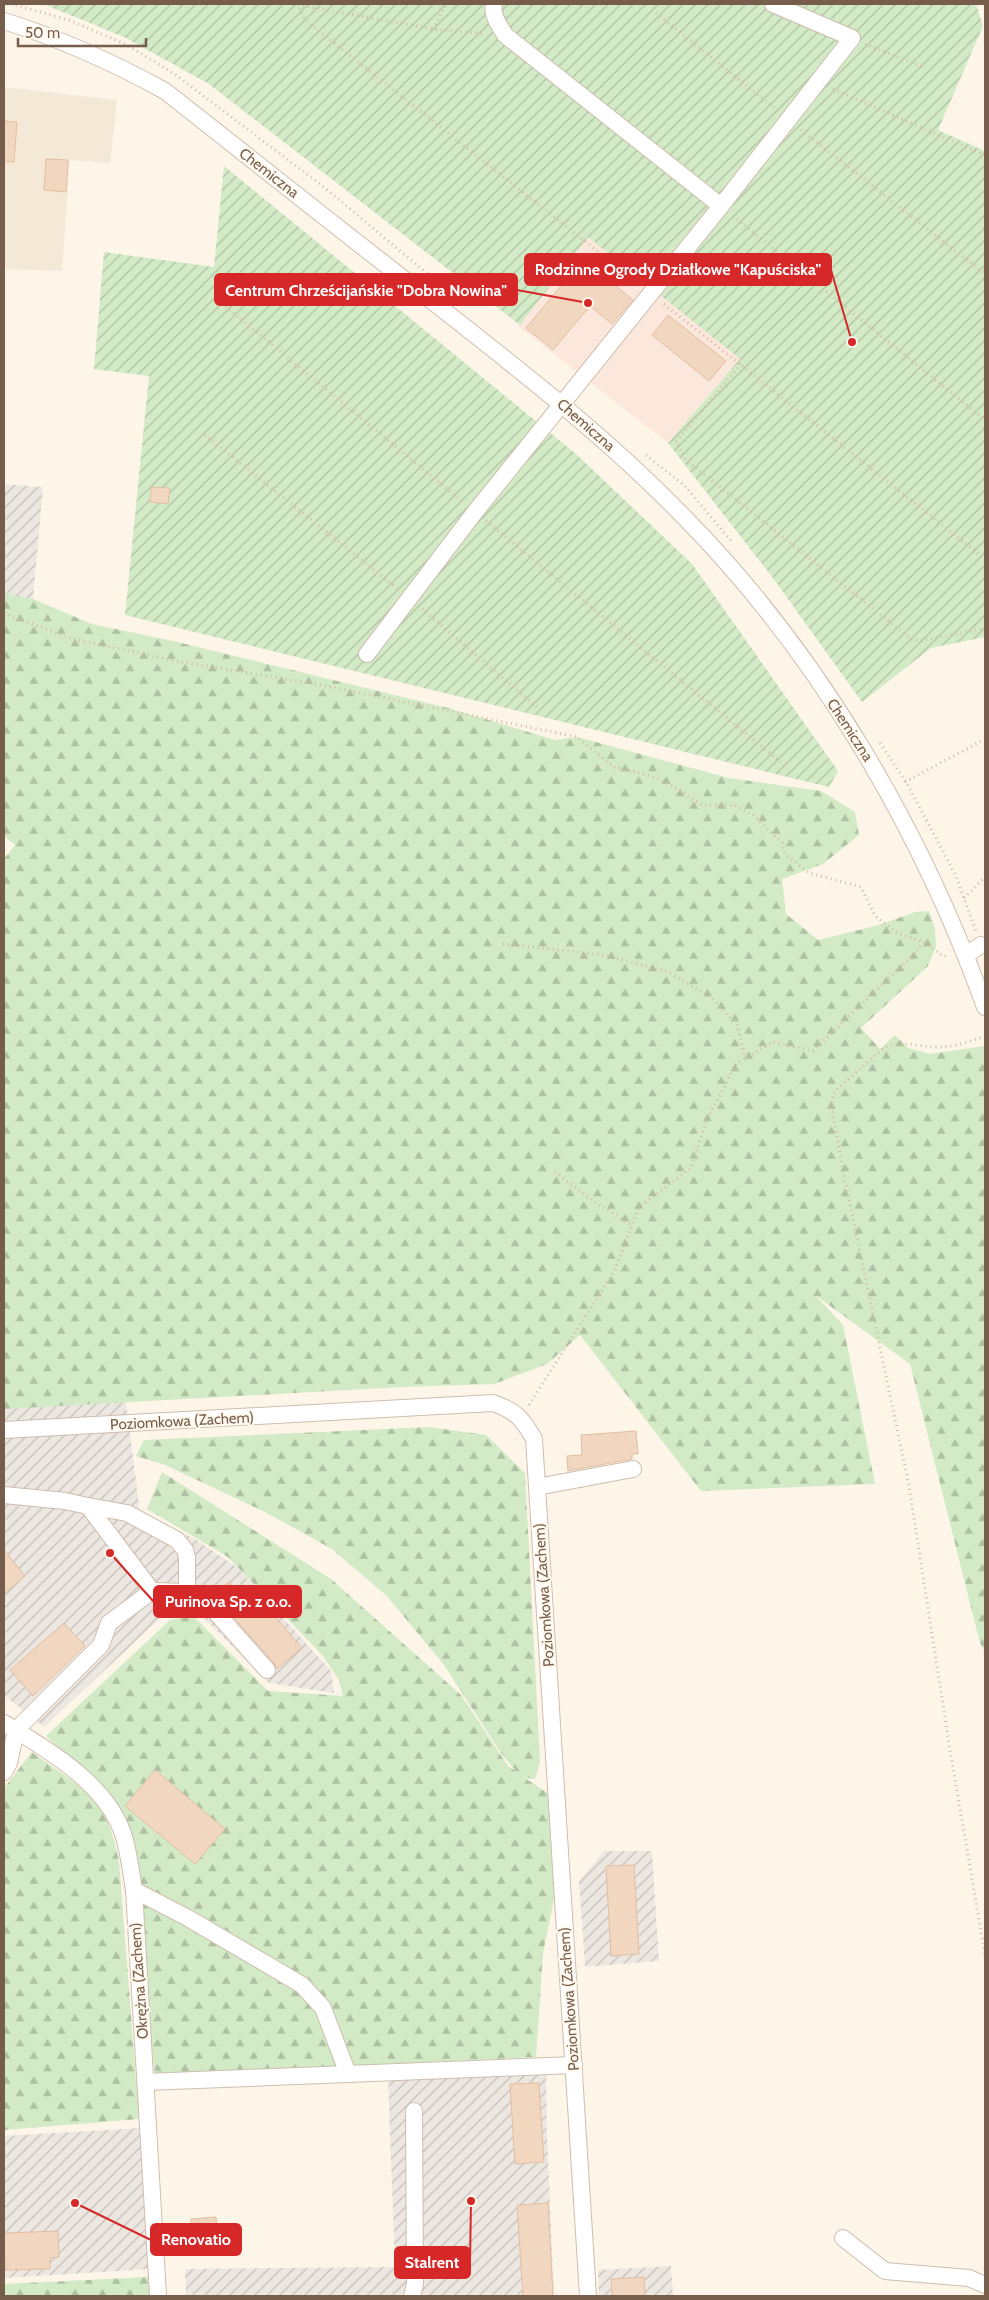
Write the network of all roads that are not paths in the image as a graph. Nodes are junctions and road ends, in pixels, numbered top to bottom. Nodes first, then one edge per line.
1 (494, 4) edge
2 (773, 4) edge
3 (4, 21) edge
4 (721, 206) junction
5 (562, 404) junction
6 (367, 654) dead end
7 (981, 945) dead end
8 (966, 955) junction
9 (985, 1008) edge
10 (4, 1430) edge
11 (633, 1469) dead end
12 (537, 1487) junction
13 (4, 1495) edge
14 (88, 1506) junction
15 (152, 1591) junction
16 (187, 1592) junction
17 (267, 1670) dead end
18 (10, 1726) edge
19 (4, 1772) edge
20 (134, 1890) junction
21 (574, 2065) junction
22 (348, 2074) junction
23 (146, 2082) junction
24 (414, 2111) dead end
25 (843, 2238) dead end
26 (985, 2285) edge
27 (158, 2296) edge
28 (412, 2296) edge
29 (588, 2296) edge

1 - 4 street
2 - 4 street
3 - 5 street, Chemiczna
4 - 5 street
5 - 6 street
5 - 8 street, Chemiczna
7 - 8 street
8 - 9 street, Chemiczna
10 - 12 street, Poziomkowa (Zachem)
11 - 12 street
12 - 21 street, Poziomkowa (Zachem)
13 - 14 street
14 - 15 street
14 - 16 street
15 - 16 street
15 - 18 street
16 - 17 street
18 - 19 street
18 - 20 street, Okrężna (Zachem)
20 - 22 street
20 - 23 street, Okrężna (Zachem)
21 - 22 street
21 - 29 street, Poziomkowa (Zachem)
22 - 23 street
23 - 27 street, Okrężna (Zachem)
24 - 28 street
25 - 26 street

